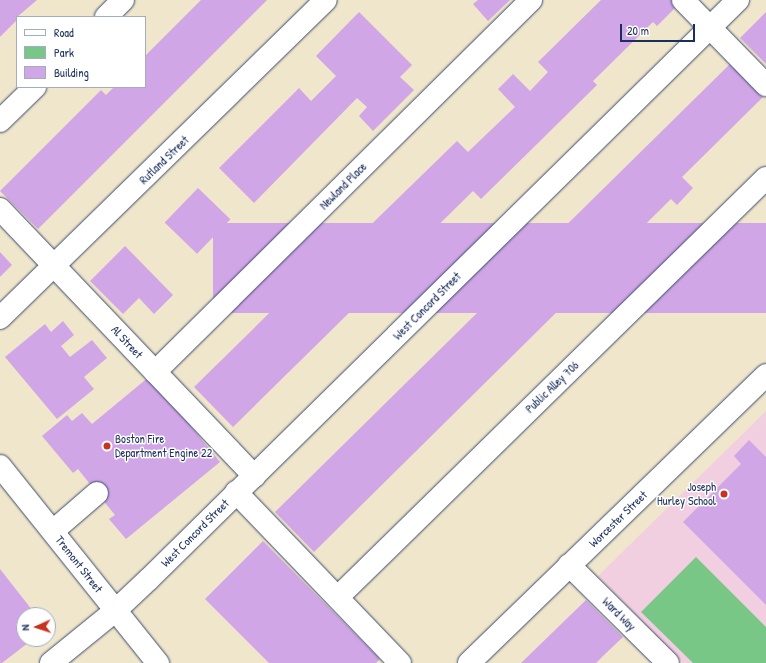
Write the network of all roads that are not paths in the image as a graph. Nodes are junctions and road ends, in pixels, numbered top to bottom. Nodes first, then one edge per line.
1 (123, 0) edge
2 (326, 0) edge
3 (531, 0) edge
4 (683, 0) edge
5 (738, 0) edge
6 (107, 16) edge
7 (710, 27) junction
8 (766, 84) edge
9 (34, 88) edge
10 (0, 121) edge
11 (766, 178) edge
12 (0, 209) edge
13 (56, 265) junction
14 (0, 318) edge
15 (155, 372) junction
16 (766, 374) edge
17 (0, 466) edge
18 (254, 476) junction
19 (236, 492) junction
20 (97, 493) dead end
21 (53, 531) junction
22 (569, 565) junction
23 (338, 597) junction
24 (115, 611) junction
25 (51, 663) edge
26 (158, 663) edge
27 (400, 663) edge
28 (469, 663) edge
29 (668, 663) edge

1 - 6 street
2 - 13 street, Rutland Street
3 - 15 street, Newland Place
4 - 7 street
5 - 7 street, West Concord Street
7 - 8 street
7 - 18 street, West Concord Street
9 - 10 street
11 - 23 street, Public Alley 706
12 - 13 street, Al Street
13 - 14 street, Rutland Street
13 - 15 street, Al Street
15 - 18 street, Al Street
16 - 22 street, Worcester Street
17 - 21 street, Tremont Street
18 - 19 street, West Concord Street
19 - 23 street
19 - 24 street, West Concord Street
20 - 21 street
21 - 24 street, Tremont Street
22 - 28 street, Worcester Street
22 - 29 street, Ward Way
23 - 27 street
24 - 25 street, West Concord Street
24 - 26 street, Tremont Street

